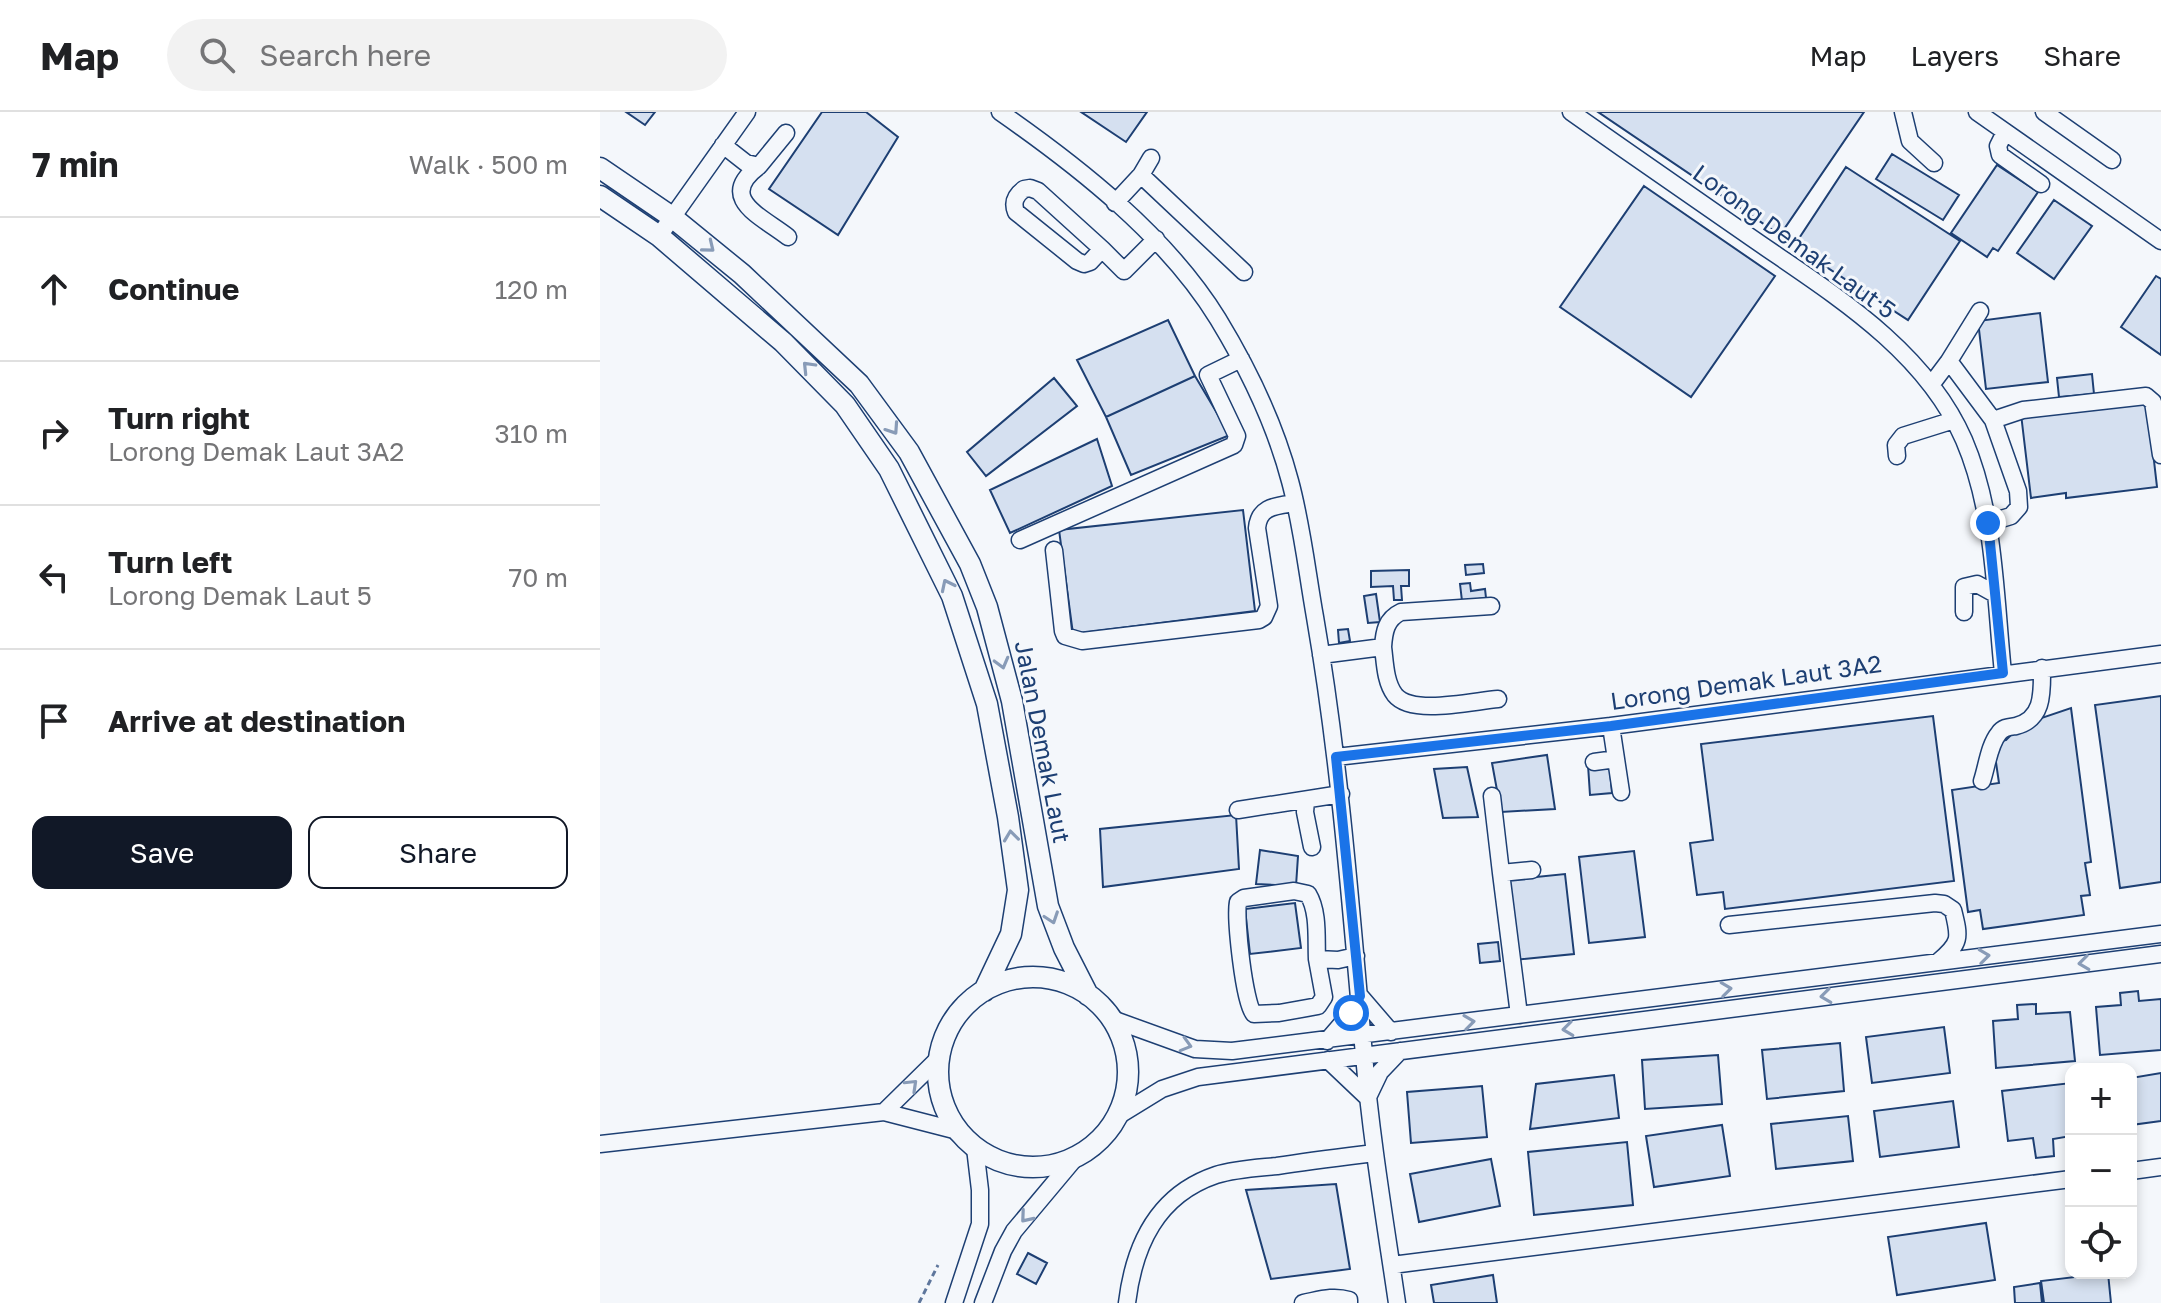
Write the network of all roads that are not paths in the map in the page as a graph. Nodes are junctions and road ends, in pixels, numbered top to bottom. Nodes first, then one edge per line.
1 (747, 112) edge
2 (1000, 112) edge
3 (1571, 112) edge
4 (1903, 112) edge
5 (1977, 112) edge
6 (2044, 112) edge
7 (1019, 117) edge
8 (2005, 132) junction
9 (786, 133) dead end
10 (723, 145) junction
11 (1151, 158) dead end
12 (2112, 160) dead end
13 (1934, 163) dead end
14 (759, 166) junction
15 (600, 168) edge
16 (1141, 175) junction
17 (2041, 184) dead end
18 (600, 196) edge
19 (1115, 203) junction
20 (672, 217) junction
21 (659, 236) junction
22 (788, 237) dead end
23 (1156, 239) junction
24 (2161, 241) edge
25 (1102, 249) junction
26 (1244, 272) dead end
27 (1980, 311) dead end
28 (1241, 359) junction
29 (1949, 361) junction
30 (1931, 385) junction
31 (1954, 420) junction
32 (1993, 420) junction
33 (2161, 455) edge
34 (1897, 456) dead end
35 (1295, 503) junction
36 (1988, 523) junction
37 (1020, 540) dead end
38 (1054, 550) dead end
39 (1995, 594) junction
40 (1491, 606) dead end
41 (1964, 612) dead end
42 (1383, 647) junction
43 (2161, 654) edge
44 (1321, 655) junction
45 (2042, 668) junction
46 (2003, 673) junction
47 (1498, 699) dead end
48 (1611, 726) junction
49 (1336, 757) junction
50 (1616, 759) junction
51 (1594, 762) dead end
52 (1982, 781) dead end
53 (1621, 792) dead end
54 (1341, 794) junction
55 (1492, 796) dead end
56 (1306, 801) junction
57 (1238, 810) dead end
58 (1312, 847) dead end
59 (1532, 870) dead end
60 (1501, 873) junction
61 (1729, 925) dead end
62 (2161, 934) edge
63 (2161, 954) edge
64 (1356, 956) junction
65 (1317, 959) junction
66 (1938, 962) junction
67 (984, 991) junction
68 (1088, 995) junction
69 (1360, 996) junction
70 (1519, 1015) junction
71 (1112, 1019) junction
72 (1391, 1032) junction
73 (1362, 1036) junction
74 (1327, 1041) junction
75 (1400, 1051) junction
76 (1364, 1055) junction
77 (939, 1058) junction
78 (1328, 1060) junction
79 (1368, 1098) junction
80 (884, 1112) junction
81 (1118, 1116) junction
82 (600, 1144) edge
83 (971, 1144) junction
84 (1374, 1153) junction
85 (1076, 1157) junction
86 (2161, 1167) edge
87 (2137, 1170) edge
88 (2065, 1180) edge
89 (1392, 1265) junction
90 (954, 1303) edge
91 (983, 1303) edge
92 (1127, 1303) edge
93 (1303, 1303) edge
94 (1349, 1303) edge
95 (1397, 1303) edge

1 - 10 street
2 - 7 street
3 - 30 street, Lorong Demak Laut 5
4 - 13 street
5 - 8 street
6 - 12 street
7 - 19 street
8 - 17 street
8 - 24 street
9 - 14 street
10 - 14 street
10 - 20 street
11 - 16 street
14 - 22 street
15 - 20 main road, Jalan Demak Laut
16 - 19 street
16 - 26 street
18 - 21 main road, Jalan Demak Laut
19 - 23 street
20 - 21 street
20 -> 68 main road, Jalan Demak Laut
67 -> 21 main road, Jalan Demak Laut
23 - 25 street
23 - 28 street
25 - 25 street
27 - 29 street
28 - 35 street
28 - 37 street
29 - 30 street
29 - 32 street
30 - 31 street, Lorong Demak Laut 5
31 - 34 street
31 - 36 street, Lorong Demak Laut 5
32 - 33 street
32 - 36 street
35 - 38 street
35 - 44 street
36 - 39 street, Lorong Demak Laut 5
39 - 41 street
39 - 46 street, Lorong Demak Laut 5
40 - 42 street
42 - 44 street
42 - 47 street
43 - 45 street, Lorong Demak Laut 3A2
44 - 49 street
45 - 46 street, Lorong Demak Laut 3A2
45 - 52 street
46 - 48 street, Lorong Demak Laut 3A2
48 - 49 street, Lorong Demak Laut 3A2
48 - 50 street
49 - 54 street
50 - 51 street
50 - 53 street
54 - 56 street
54 - 64 street
55 - 60 street
56 - 57 street
56 - 58 street
59 - 60 street
60 - 70 street
61 - 66 street
66 -> 62 street
63 -> 75 street
64 - 65 street
64 - 69 street
65 - 65 street
70 -> 66 street
67 - 68 main road
67 - 77 main road
68 - 71 main road
69 - 72 street
69 - 73 street
69 - 74 street
72 -> 70 street
71 -> 74 street
71 - 81 main road
72 - 73 street
73 - 74 street
73 - 76 street
75 - 76 street
75 - 79 street
76 - 78 street
76 - 79 street
80 -> 77 street
77 - 83 main road
78 - 79 street
78 - 81 street
79 - 84 street
80 - 82 street
80 - 83 street
81 - 85 main road
83 - 85 main road
83 - 90 street
84 - 89 street
84 - 92 street
85 -> 91 street
86 - 87 street
88 - 89 street
89 - 95 street
93 - 94 street

